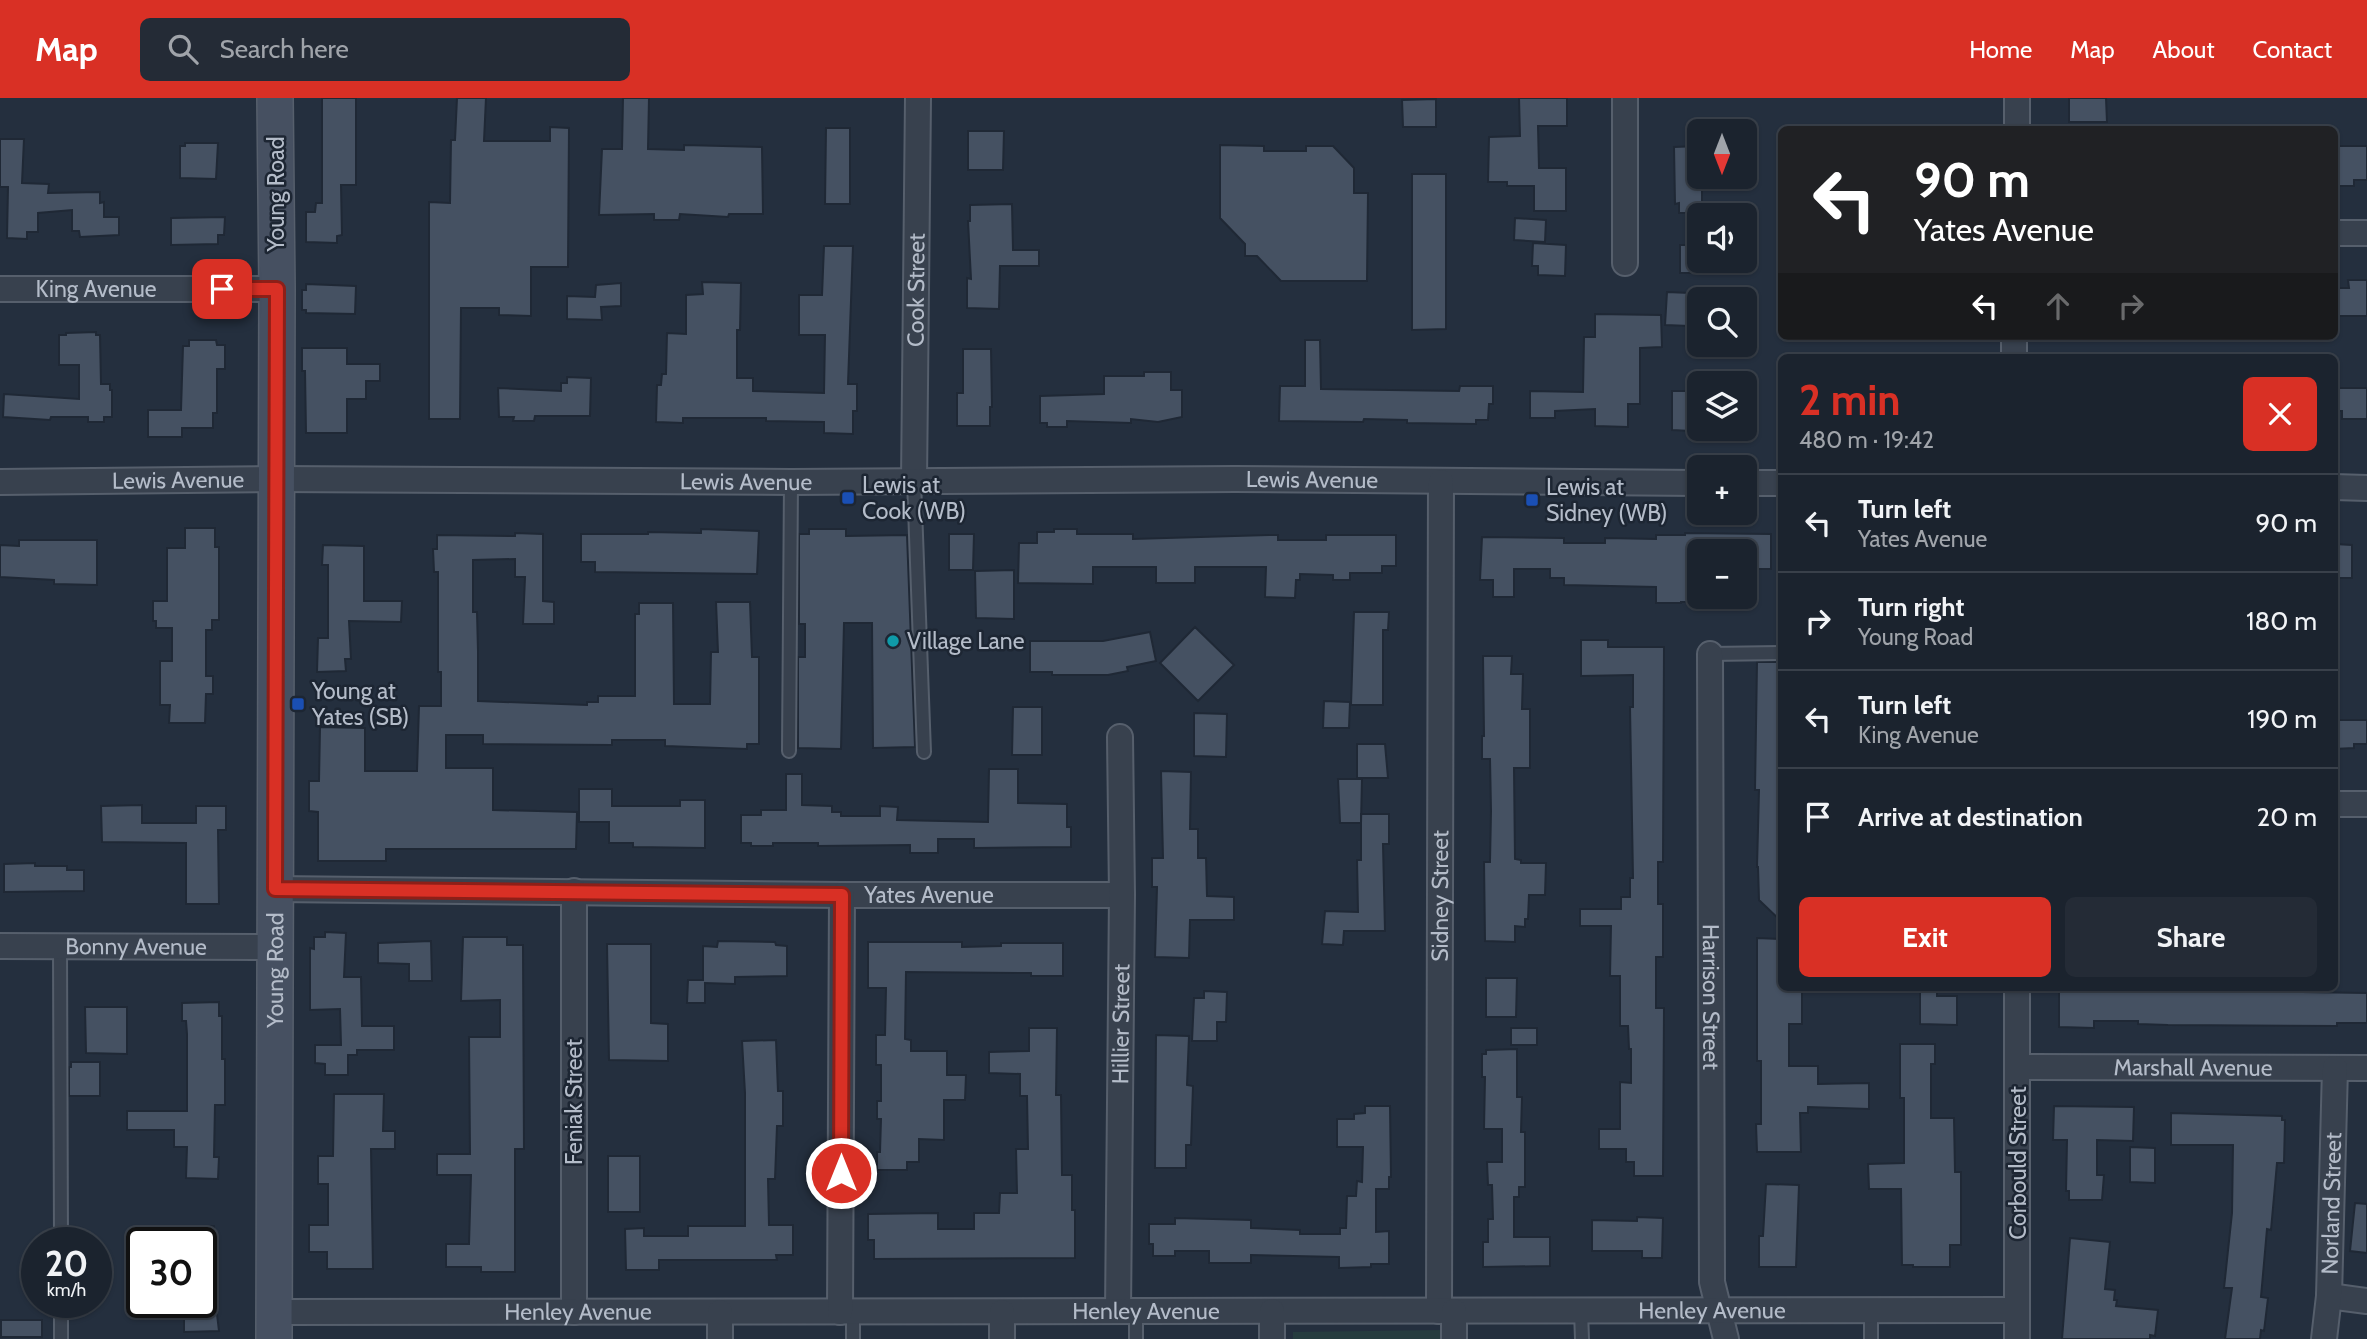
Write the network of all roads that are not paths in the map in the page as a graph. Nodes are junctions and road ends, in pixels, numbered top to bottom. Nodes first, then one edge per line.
1 (275, 98) edge
2 (918, 98) edge
3 (1625, 98) edge
4 (2017, 98) edge
5 (2017, 126) edge
6 (2338, 233) edge
7 (2367, 233) edge
8 (1625, 263) dead end
9 (0, 289) edge
10 (277, 289) junction
11 (275, 479) junction
12 (914, 481) junction
13 (0, 482) edge
14 (791, 482) junction
15 (1441, 482) junction
16 (1687, 483) edge
17 (1757, 483) edge
18 (1778, 484) edge
19 (2338, 487) edge
20 (2367, 488) edge
21 (1778, 653) edge
22 (1710, 654) joint
23 (1120, 737) dead end
24 (789, 751) dead end
25 (925, 752) dead end
26 (2338, 804) edge
27 (2367, 804) edge
28 (275, 889) junction
29 (574, 891) junction
30 (842, 895) junction
31 (1122, 895) junction
32 (0, 946) edge
33 (60, 946) junction
34 (274, 947) junction
35 (2017, 991) edge
36 (2018, 1067) junction
37 (2335, 1068) junction
38 (2367, 1068) edge
39 (61, 1227) edge
40 (2329, 1297) junction
41 (2367, 1301) edge
42 (2017, 1310) junction
43 (1127, 1311) junction
44 (1272, 1311) junction
45 (1446, 1311) junction
46 (1581, 1311) junction
47 (1721, 1311) junction
48 (1871, 1311) junction
49 (574, 1312) junction
50 (720, 1312) junction
51 (846, 1312) junction
52 (1002, 1312) junction
53 (61, 1318) edge
54 (274, 1326) edge
55 (61, 1339) edge
56 (720, 1339) edge
57 (853, 1339) edge
58 (1002, 1339) edge
59 (1136, 1339) edge
60 (1272, 1339) edge
61 (1454, 1339) edge
62 (1582, 1339) edge
63 (1726, 1339) edge
64 (1871, 1339) edge
65 (2017, 1339) edge
66 (2324, 1339) edge

1 - 10 street, Young Road
2 - 12 street, Cook Street
3 - 8 street
4 - 5 street
6 - 7 street
9 - 10 street, King Avenue
10 - 11 street, Young Road
11 - 13 street, Lewis Avenue
11 - 14 street, Lewis Avenue
11 - 28 street, Young Road
12 - 14 street, Lewis Avenue
12 - 15 street, Lewis Avenue
12 - 25 lane
14 - 24 lane
15 - 16 street, Lewis Avenue
15 - 45 street, Sidney Street
17 - 18 street
19 - 20 street
21 - 22 lane
22 - 47 street, Harrison Street
23 - 31 street, Hillier Street
26 - 27 street
28 - 29 street, Yates Avenue
28 - 34 street, Young Road
29 - 30 street, Yates Avenue
29 - 49 street, Feniak Street
30 - 31 street, Yates Avenue
30 - 51 street
31 - 43 street, Hillier Street
32 - 33 street, Bonny Avenue
33 - 34 street, Bonny Avenue
33 - 39 lane
34 - 54 street, Young Road
35 - 36 street, Corbould Street
36 - 37 street, Marshall Avenue
36 - 42 street, Corbould Street
37 - 38 street, Marshall Avenue
37 - 40 street, Norland Street
40 - 41 street
40 - 66 street, Norland Street
42 - 48 street, Henley Avenue
42 - 65 street, Corbould Street
43 - 44 street, Henley Avenue
43 - 52 street, Henley Avenue
43 - 59 lane
44 - 45 street, Henley Avenue
44 - 60 street
45 - 46 street, Henley Avenue
45 - 61 street, Sidney Street
46 - 47 street, Henley Avenue
46 - 62 lane
47 - 48 street, Henley Avenue
47 - 63 street, Harrison Street
48 - 64 lane
49 - 50 street, Henley Avenue
49 - 54 street, Henley Avenue
50 - 51 street, Henley Avenue
50 - 56 street
51 - 52 street, Henley Avenue
51 - 57 lane
52 - 58 street
53 - 55 lane

